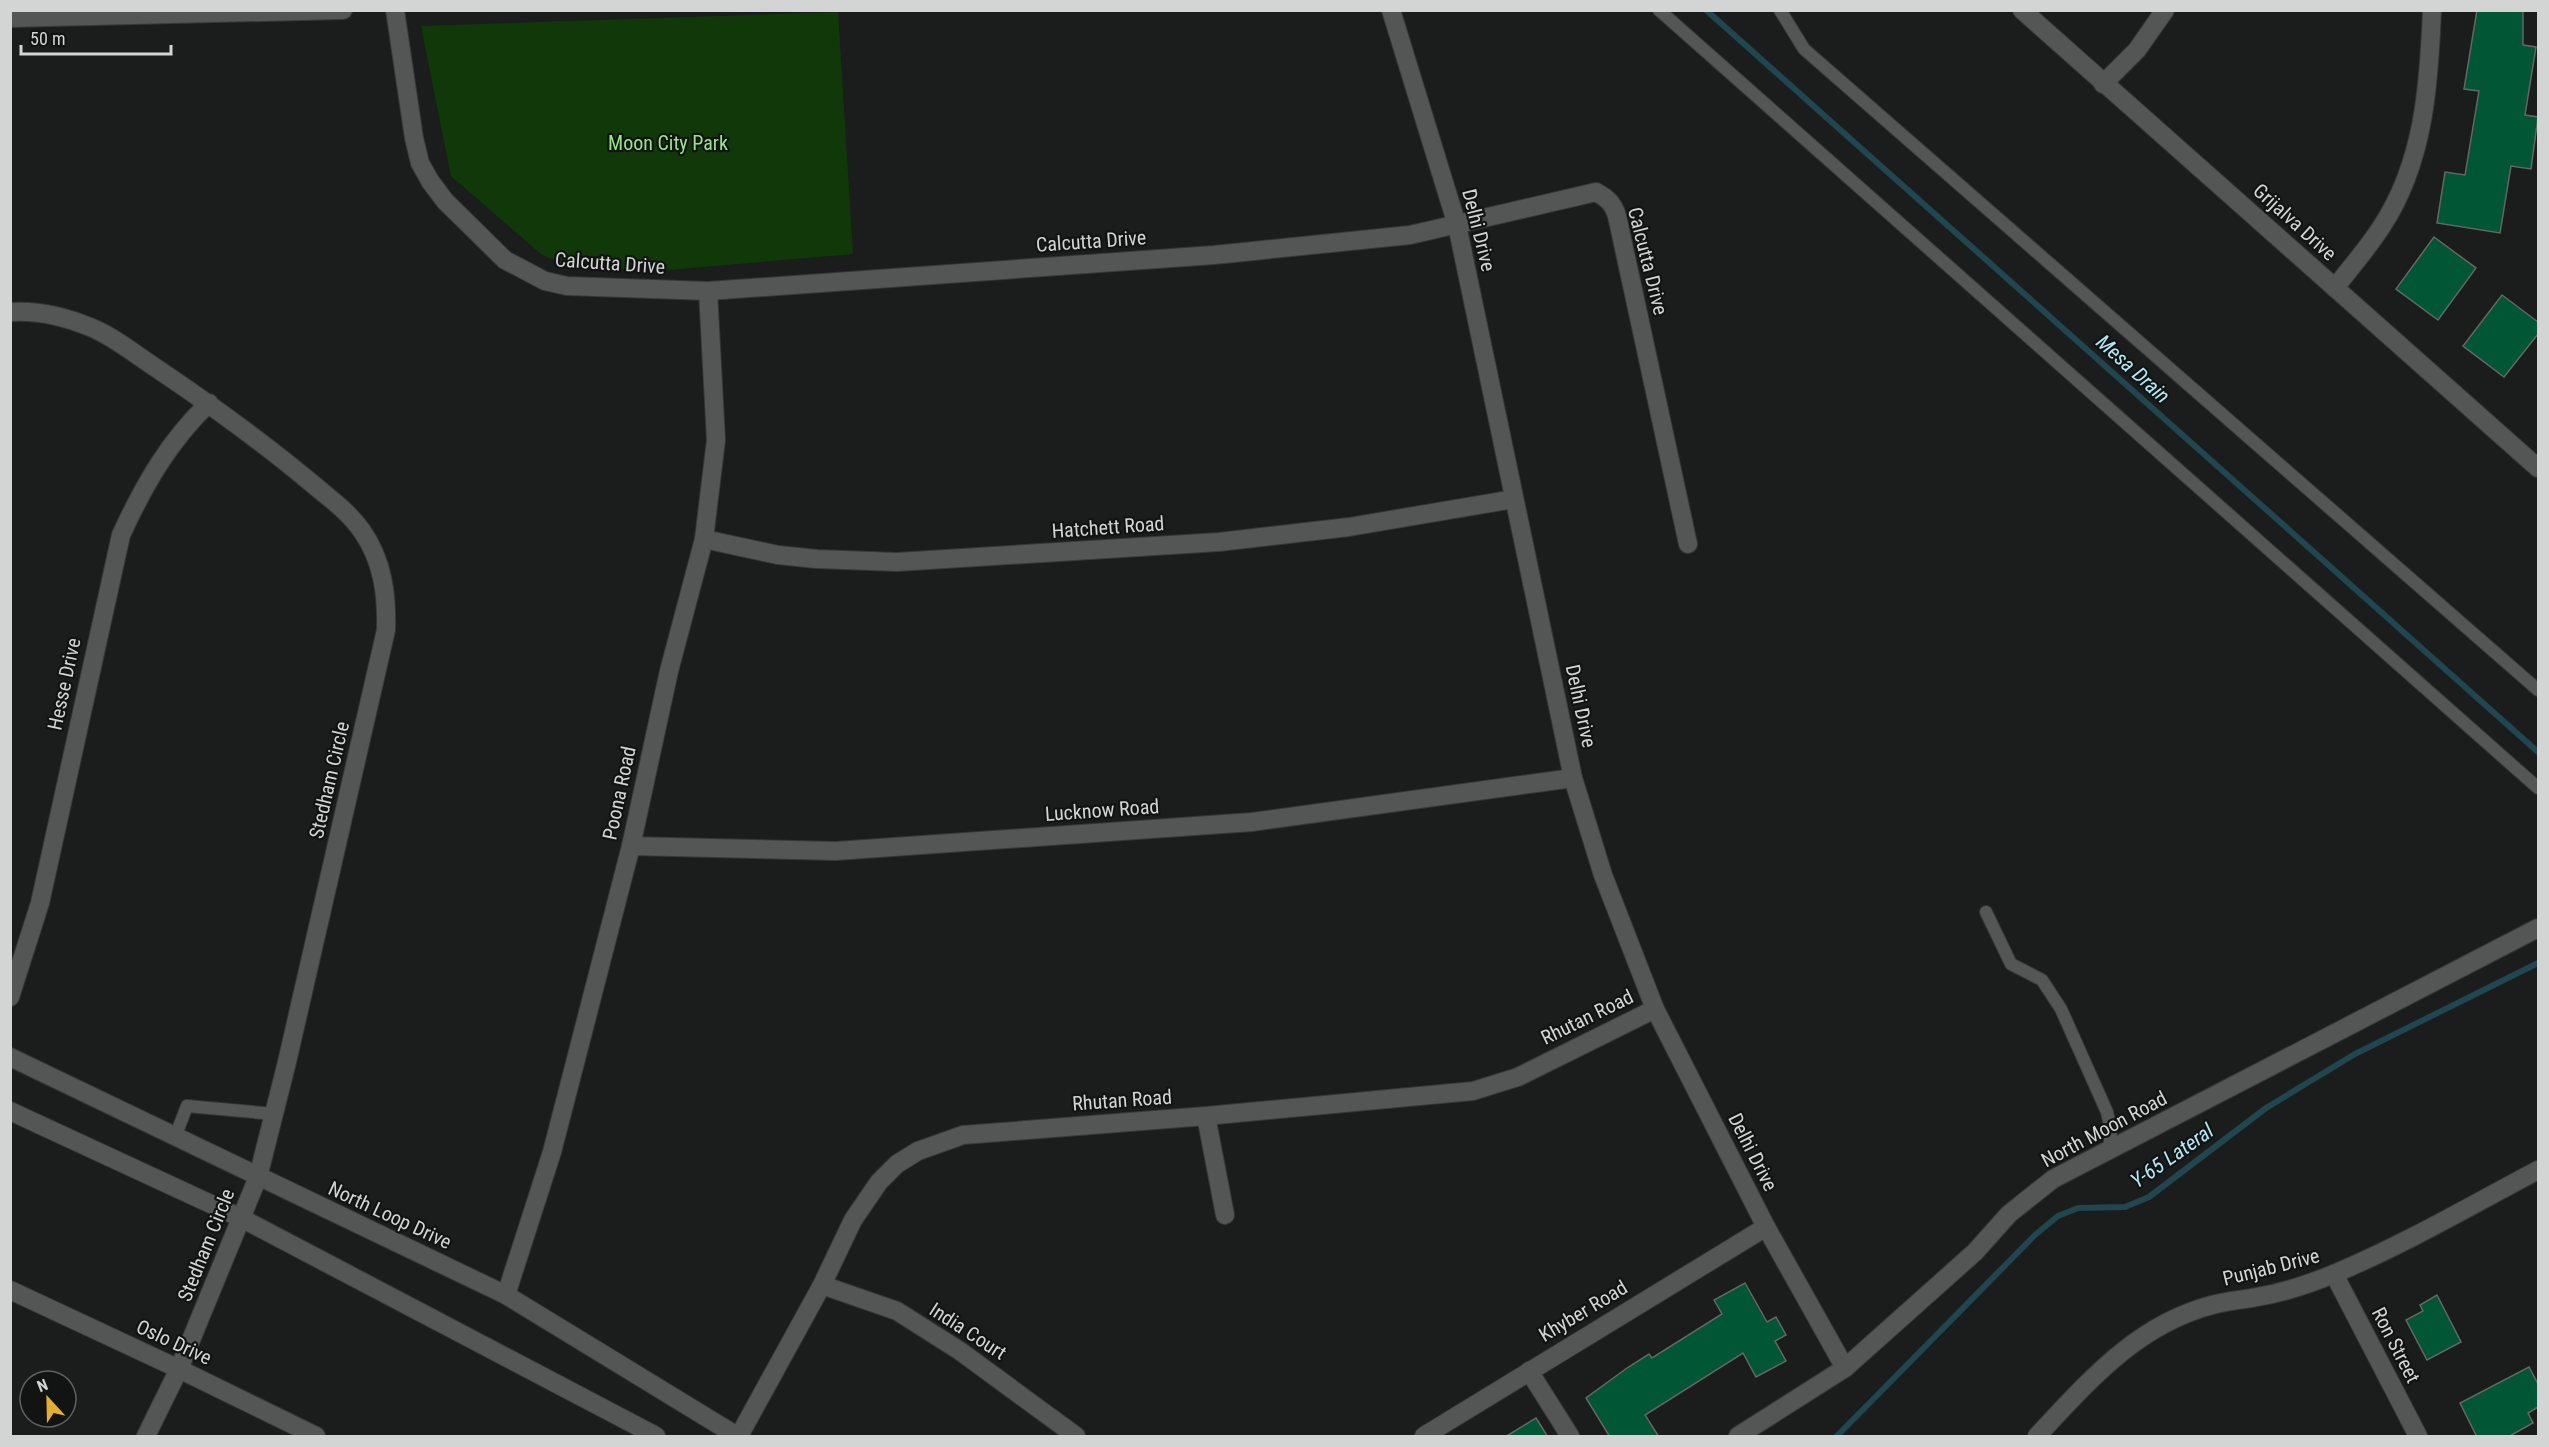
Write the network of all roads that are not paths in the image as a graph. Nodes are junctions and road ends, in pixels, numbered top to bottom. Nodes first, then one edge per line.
1 (343, 10) edge
2 (395, 10) edge
3 (1391, 10) edge
4 (1659, 10) edge
5 (1780, 10) edge
6 (2022, 10) edge
7 (2165, 10) edge
8 (2433, 10) edge
9 (10, 18) edge
10 (2103, 84) junction
11 (1457, 225) junction
12 (2335, 288) junction
13 (708, 291) junction
14 (10, 312) edge
15 (209, 404) junction
16 (2538, 468) edge
17 (1514, 499) junction
18 (704, 539) junction
19 (1688, 544) dead end
20 (2538, 690) edge
21 (1573, 778) junction
22 (2538, 788) edge
23 (631, 846) junction
24 (1986, 912) dead end
25 (2538, 928) edge
26 (10, 997) edge
27 (1655, 1009) junction
28 (10, 1057) edge
29 (10, 1111) edge
30 (274, 1114) junction
31 (1206, 1116) junction
32 (175, 1137) junction
33 (2109, 1152) junction
34 (2538, 1170) edge
35 (258, 1177) junction
36 (1225, 1215) dead end
37 (241, 1218) junction
38 (1766, 1227) junction
39 (2334, 1274) junction
40 (822, 1286) junction
41 (10, 1290) edge
42 (506, 1295) junction
43 (1845, 1368) junction
44 (179, 1369) junction
45 (1529, 1371) junction
46 (146, 1437) edge
47 (316, 1437) edge
48 (656, 1437) edge
49 (738, 1437) edge
50 (1076, 1437) edge
51 (1424, 1437) edge
52 (1570, 1437) edge
53 (1738, 1437) edge
54 (2037, 1437) edge
55 (2418, 1437) edge

1 - 9 street
2 - 13 street, Calcutta Drive
3 - 11 street, Delhi Drive
4 - 22 lane
5 - 20 lane
6 - 10 street, Grijalva Drive
7 - 10 street
8 - 12 street
10 - 12 street, Grijalva Drive
11 - 13 street, Calcutta Drive
11 - 17 street, Delhi Drive
11 - 19 street, Calcutta Drive
12 - 16 street, Grijalva Drive
13 - 18 street, Poona Road
14 - 15 street, Stedham Circle
15 - 26 street, Hesse Drive
15 - 30 street, Stedham Circle
17 - 18 street, Hatchett Road
17 - 21 street, Delhi Drive
18 - 23 street, Poona Road
21 - 23 street, Lucknow Road
21 - 27 street, Delhi Drive
23 - 42 street, Poona Road
24 - 33 lane
25 - 33 street, North Moon Road
27 - 31 street, Rhutan Road
27 - 38 street, Delhi Drive
28 - 32 street, North Loop Drive
29 - 37 street
30 - 32 lane
30 - 35 street, Stedham Circle
31 - 36 street
31 - 40 street, Rhutan Road
32 - 35 street, North Loop Drive
33 - 43 street, North Moon Road
34 - 39 street, Punjab Drive
35 - 37 street, Stedham Circle
35 - 42 street, North Loop Drive
37 - 44 street, Stedham Circle
37 - 48 street
38 - 43 street, Delhi Drive
38 - 45 street, Khyber Road
39 - 54 street, Punjab Drive
39 - 55 street, Ron Street
40 - 49 street, Rhutan Road
40 - 50 street, India Court
41 - 44 street, Oslo Drive
42 - 49 street, North Loop Drive
43 - 53 street, North Moon Road
44 - 46 street, Stedham Circle
44 - 47 street, Oslo Drive
45 - 51 street, Khyber Road
45 - 52 street

